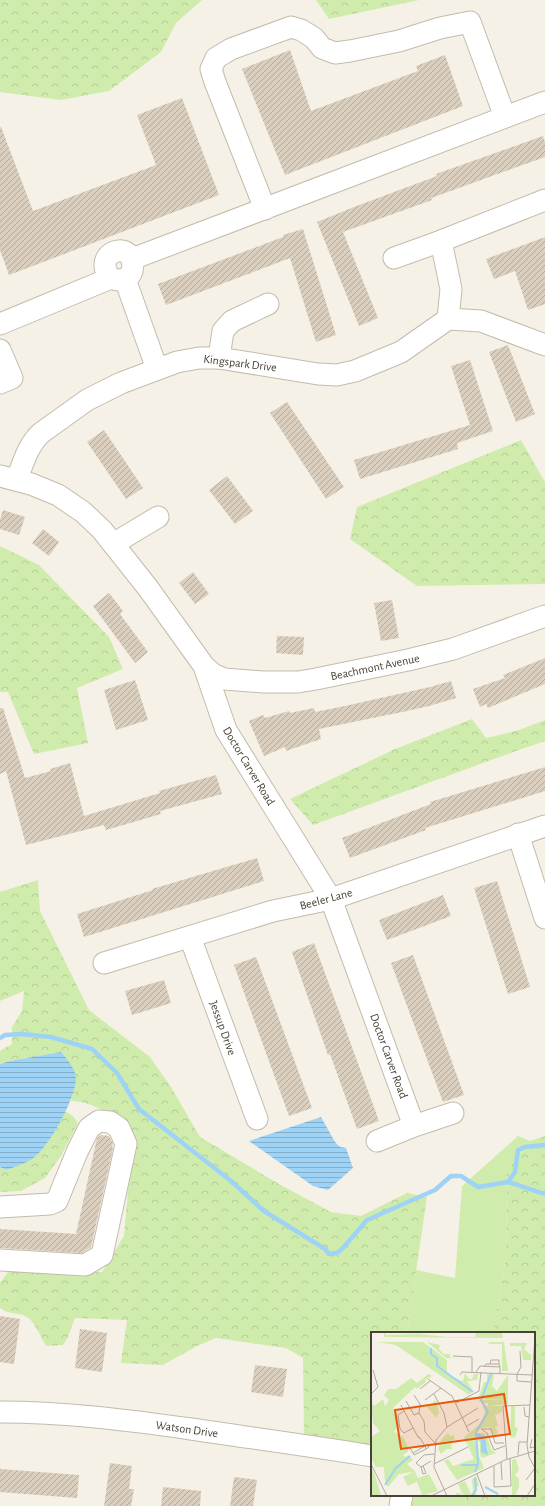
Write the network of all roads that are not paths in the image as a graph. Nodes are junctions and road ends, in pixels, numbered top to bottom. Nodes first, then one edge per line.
1 (545, 102) edge
2 (505, 117) junction
3 (545, 200) edge
4 (265, 209) junction
5 (441, 242) junction
6 (394, 258) dead end
7 (118, 278) junction
8 (268, 304) dead end
9 (448, 319) junction
10 (0, 324) edge
11 (545, 345) edge
12 (0, 350) edge
13 (219, 358) junction
14 (157, 369) junction
15 (0, 382) edge
16 (8, 478) edge
17 (158, 517) dead end
18 (113, 544) junction
19 (545, 616) edge
20 (204, 666) junction
21 (545, 826) edge
22 (518, 834) junction
23 (331, 899) junction
24 (545, 918) edge
25 (190, 937) junction
26 (104, 963) dead end
27 (453, 1113) dead end
28 (257, 1119) dead end
29 (414, 1126) junction
30 (377, 1141) dead end
31 (0, 1207) edge
32 (0, 1260) edge
33 (0, 1412) edge
34 (371, 1456) edge
35 (402, 1496) edge
36 (400, 1506) edge

1 - 2 street
2 - 4 street
2 - 4 street
3 - 5 street
4 - 7 street
5 - 6 street
5 - 9 street
7 - 10 street
7 - 14 street
8 - 13 street
9 - 11 street
9 - 13 street, Kingspark Drive
12 - 15 street
13 - 14 street, Kingspark Drive
14 - 16 street, Kingspark Drive
16 - 18 street, Doctor Carver Road
17 - 18 street
18 - 20 street, Doctor Carver Road
19 - 20 street, Beachmont Avenue
20 - 23 street, Doctor Carver Road
21 - 22 street, Beeler Lane
22 - 23 street, Beeler Lane
22 - 24 street
23 - 25 street, Beeler Lane
23 - 29 street, Doctor Carver Road
25 - 26 street, Beeler Lane
25 - 28 street, Jessup Drive
27 - 29 street
29 - 30 street
31 - 32 street
33 - 34 street, Watson Drive
35 - 36 street

